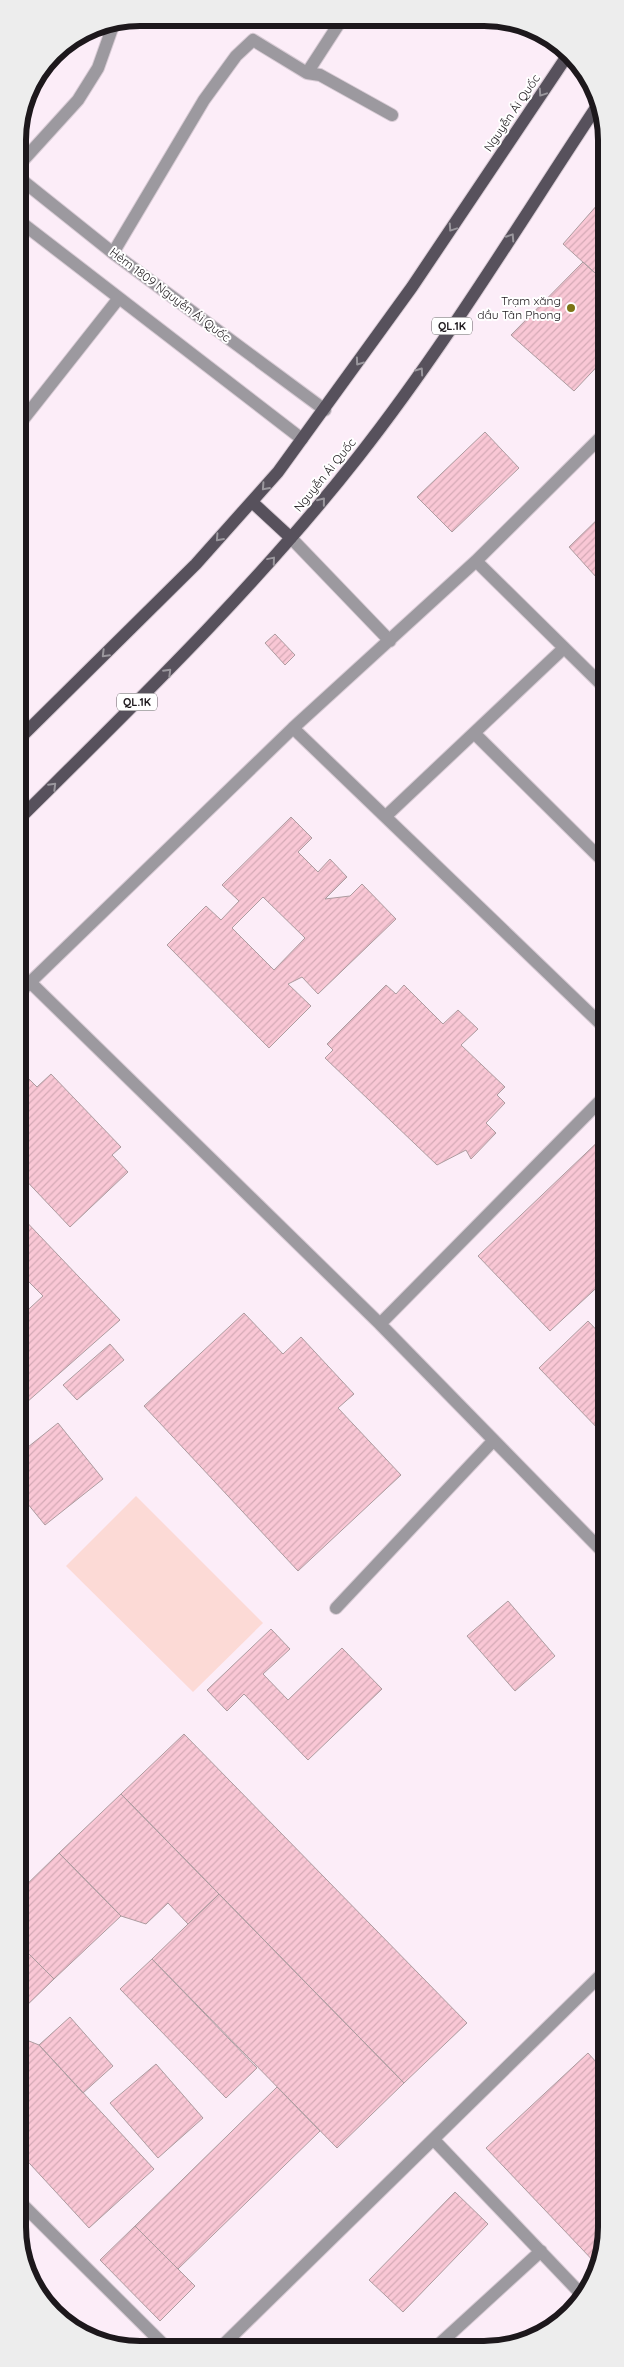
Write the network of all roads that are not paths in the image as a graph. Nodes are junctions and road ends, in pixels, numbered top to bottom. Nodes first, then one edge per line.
1 (338, 26) edge
2 (112, 30) edge
3 (564, 60) edge
4 (308, 73) junction
5 (594, 111) edge
6 (392, 115) dead end
7 (26, 157) edge
8 (26, 183) edge
9 (26, 226) edge
10 (113, 253) junction
11 (119, 298) junction
12 (324, 410) junction
13 (26, 416) edge
14 (302, 439) junction
15 (598, 440) edge
16 (252, 502) junction
17 (290, 538) junction
18 (476, 561) junction
19 (390, 641) junction
20 (564, 648) junction
21 (598, 681) edge
22 (293, 728) junction
23 (26, 732) edge
24 (474, 732) junction
25 (26, 812) edge
26 (386, 816) junction
27 (598, 856) edge
28 (31, 982) junction
29 (26, 987) edge
30 (598, 1021) edge
31 (598, 1103) edge
32 (380, 1324) junction
33 (493, 1441) junction
34 (598, 1546) edge
35 (336, 1608) dead end
36 (598, 1978) edge
37 (434, 2140) junction
38 (26, 2208) edge
39 (541, 2251) junction
40 (578, 2290) edge
41 (160, 2341) edge
42 (228, 2341) edge
43 (443, 2341) edge

1 - 4 lane
2 - 7 lane
3 -> 12 main road, Nguyễn Ái Quốc
4 - 6 lane
4 - 10 lane
17 -> 5 main road, Nguyễn Ái Quốc / QL.1K
8 - 10 lane, Hẻm 1809 Nguyễn Ái Quốc
9 - 11 lane
10 - 12 lane, Hẻm 1809 Nguyễn Ái Quốc
11 - 13 lane
11 - 14 lane
12 - 14 main road, Nguyễn Ái Quốc
14 -> 16 main road, Nguyễn Ái Quốc
15 - 18 lane
16 - 17 main road
16 -> 23 main road, Nguyễn Ái Quốc
17 - 19 lane
25 -> 17 main road, Nguyễn Ái Quốc / QL.1K
18 - 19 lane
18 - 20 lane
19 - 22 lane
20 - 21 lane
20 - 24 lane
22 - 26 lane
22 - 28 lane
24 - 26 lane
24 - 27 lane
26 - 30 lane
28 - 29 lane
28 - 32 lane
31 - 32 lane
32 - 33 lane
33 - 34 lane
33 - 35 lane
36 - 37 lane
37 - 39 lane
37 - 42 lane
38 - 41 lane
39 - 40 lane
39 - 43 lane

